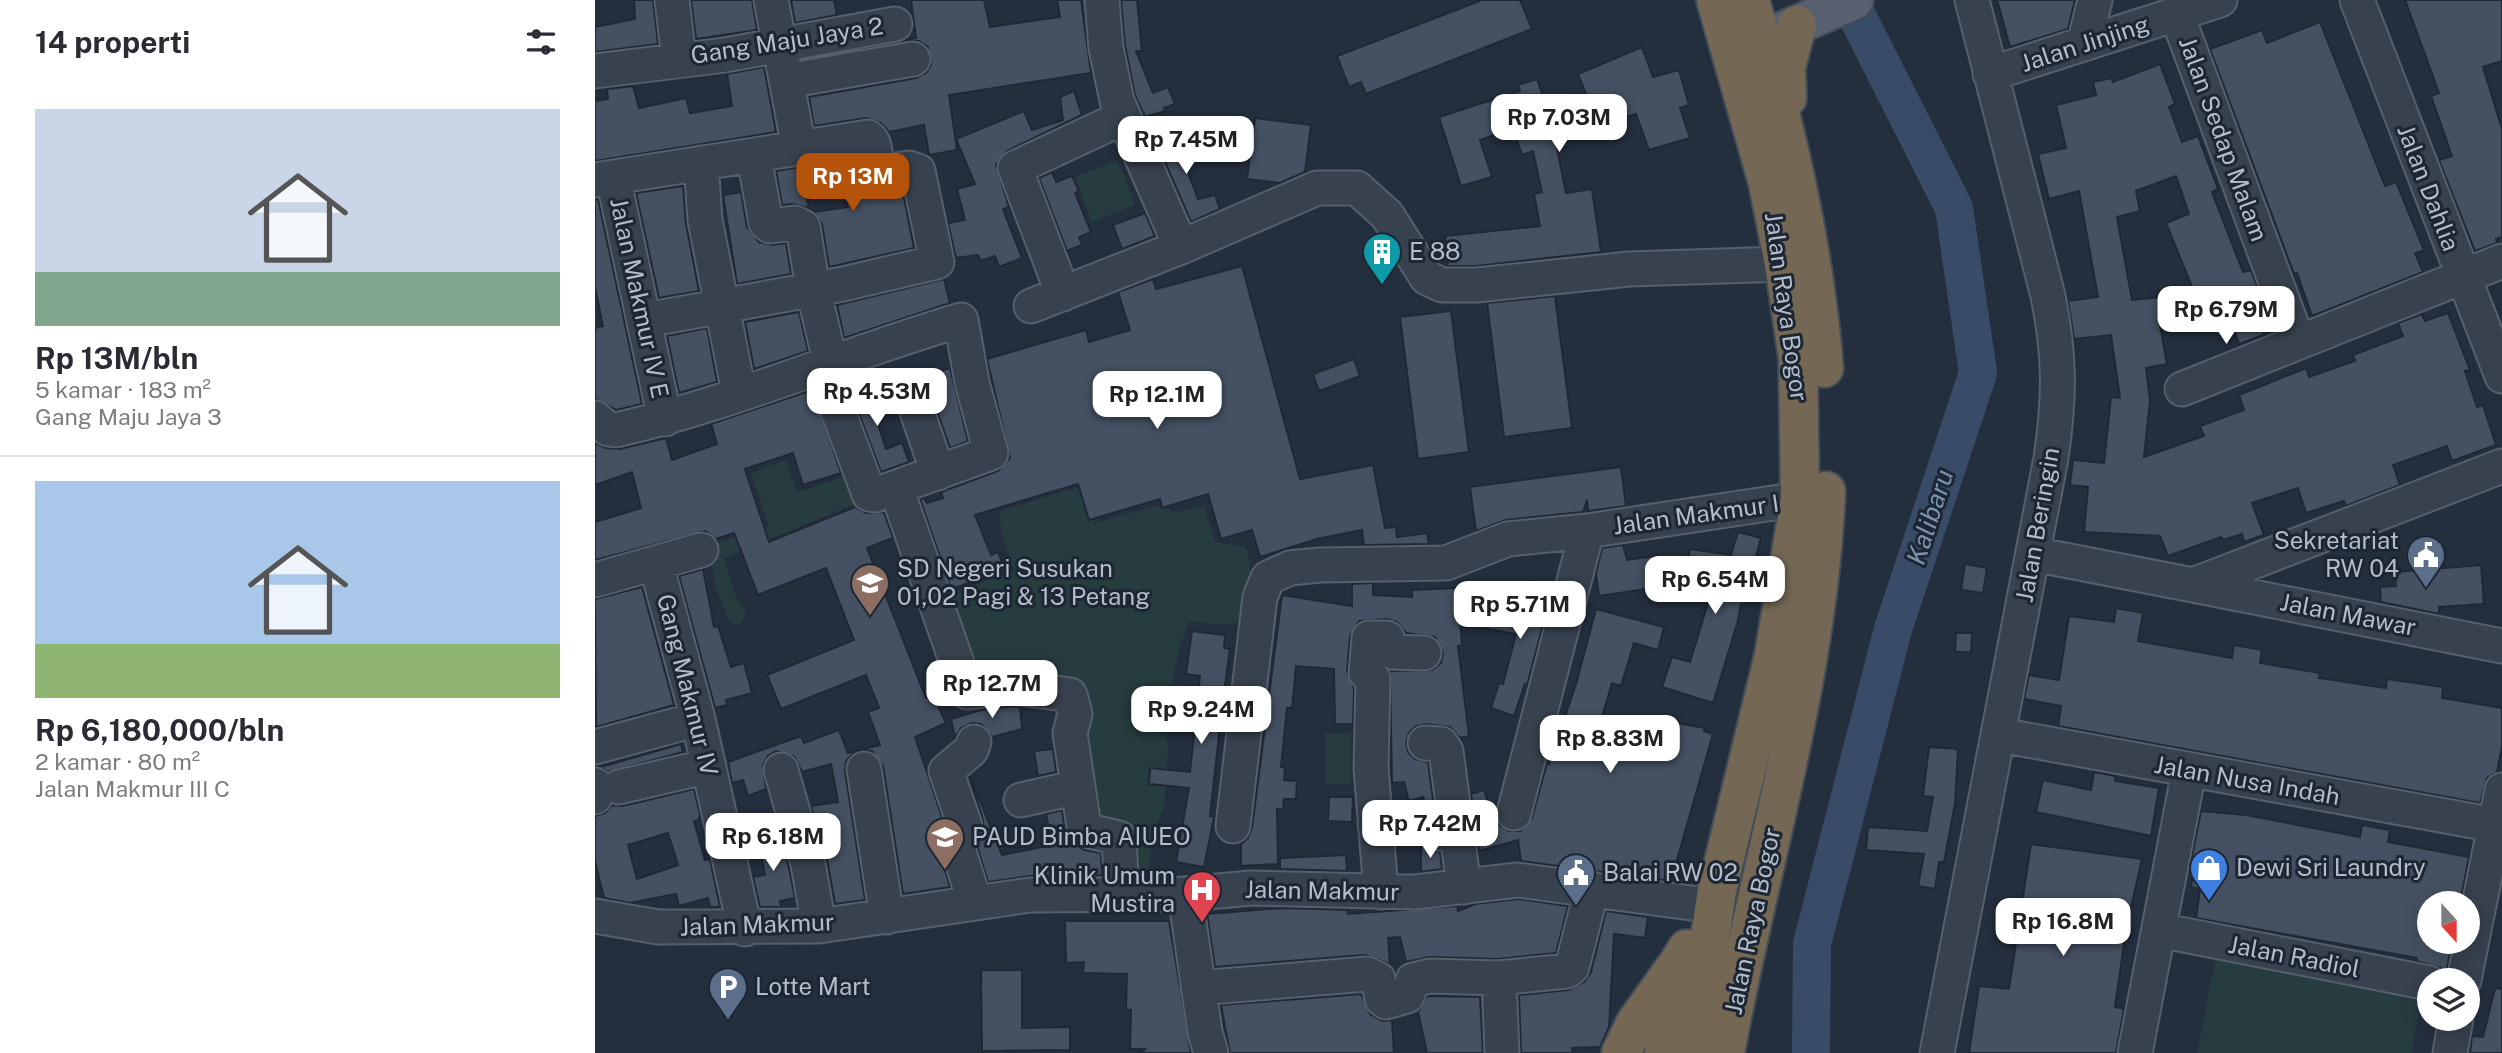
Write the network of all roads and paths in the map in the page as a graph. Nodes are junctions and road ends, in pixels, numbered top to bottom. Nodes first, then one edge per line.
1 (672, 0) edge
2 (771, 0) edge
3 (1102, 0) edge
4 (1854, 0) edge
5 (1972, 0) edge
6 (2095, 0) edge
7 (2220, 0) edge
8 (2357, 0) edge
9 (1797, 10) edge
10 (2177, 15) junction
11 (895, 24) dead end
12 (1740, 24) edge
13 (779, 43) junction
14 (2084, 44) junction
15 (679, 59) junction
16 (913, 59) dead end
17 (595, 71) edge
18 (1990, 74) junction
19 (786, 81) junction
20 (1124, 117) junction
21 (1790, 146) junction
22 (799, 148) junction
23 (754, 157) junction
24 (701, 163) junction
25 (604, 178) edge
26 (1181, 247) junction
27 (2502, 261) edge
28 (1784, 264) junction
29 (2462, 277) junction
30 (813, 289) junction
31 (1063, 294) junction
32 (721, 304) junction
33 (1031, 306) dead end
34 (646, 320) junction
35 (2298, 342) junction
36 (826, 365) junction
37 (2502, 376) edge
38 (2182, 389) dead end
39 (739, 393) junction
40 (911, 394) dead end
41 (595, 418) edge
42 (665, 419) junction
43 (2502, 466) edge
44 (938, 473) junction
45 (896, 488) junction
46 (1800, 499) junction
47 (1587, 531) junction
48 (701, 550) dead end
49 (2033, 554) junction
50 (656, 564) junction
51 (595, 580) edge
52 (2193, 585) junction
53 (2502, 646) edge
54 (1424, 653) dead end
55 (698, 719) junction
56 (2000, 735) junction
57 (974, 743) dead end
58 (1425, 743) dead end
59 (595, 747) edge
60 (709, 766) junction
61 (781, 769) dead end
62 (864, 769) dead end
63 (2189, 771) junction
64 (1077, 787) junction
65 (603, 790) edge
66 (1783, 790) junction
67 (2502, 790) edge
68 (1021, 800) dead end
69 (1514, 813) dead end
70 (1375, 824) junction
71 (2495, 825) junction
72 (1233, 826) dead end
73 (1459, 833) junction
74 (1464, 887) junction
75 (1592, 889) junction
76 (1381, 892) junction
77 (1122, 894) junction
78 (1185, 894) junction
79 (975, 903) junction
80 (598, 908) edge
81 (1713, 914) junction
82 (887, 917) junction
83 (819, 926) junction
84 (745, 929) junction
85 (2159, 930) junction
86 (1679, 962) junction
87 (2466, 968) edge
88 (1499, 978) junction
89 (2417, 982) edge
90 (1198, 988) junction
91 (2454, 1031) edge
92 (1211, 1053) edge
93 (1502, 1053) edge
94 (1621, 1053) edge
95 (1664, 1053) edge
96 (1693, 1053) edge
97 (1725, 1053) edge
98 (1750, 1053) edge
99 (1937, 1053) edge
100 (2135, 1053) edge
101 (2450, 1053) edge

1 - 15 street, Gang Maju Jaya 2
2 - 13 street
3 - 20 street
4 - 9 main road
5 - 18 street, Jalan Beringin
6 - 14 street
7 - 10 street, Jalan Jinjing
8 - 29 street, Jalan Dahlia
9 - 12 main road
9 - 21 highway
10 - 14 street, Jalan Jinjing
10 - 35 street, Jalan Sedap Malam
11 - 13 street, Gang Maju Jaya 2
12 - 21 highway, Jalan Raya Bogor
12 - 28 highway, Jalan Raya Bogor
13 - 15 street, Gang Maju Jaya 2
13 - 19 street
14 - 18 street, Jalan Jinjing
15 - 17 street, Gang Maju Jaya 2
16 - 19 street
18 - 49 street, Jalan Beringin
19 - 22 street
20 - 26 street
20 - 31 street
21 - 66 highway, Jalan Raya Bogor
22 - 23 street
22 - 30 street
23 - 24 street
23 - 30 street
24 - 25 street
24 - 32 street
25 - 34 street, Jalan Makmur IV E
26 - 28 street
26 - 31 street
27 - 29 street
28 - 46 highway, Jalan Raya Bogor
29 - 35 street
29 - 37 street, Jalan Dahlia
30 - 32 street
30 - 36 street
31 - 33 street
32 - 34 street
32 - 39 street
34 - 42 street, Jalan Makmur IV E
35 - 38 street
36 - 39 street
36 - 44 street
36 - 45 street
39 - 42 street
40 - 44 street
41 - 42 street
43 - 52 street
44 - 45 street
45 - 64 street
46 - 47 street, Jalan Makmur I
46 - 81 highway, Jalan Raya Bogor
47 - 69 street, Jalan Makmur I
47 - 72 street
48 - 50 street, Gang Makmur IV
49 - 52 street, Jalan Mawar
49 - 56 street, Jalan Beringin
50 - 51 street, Gang Makmur IV
50 - 55 street, Gang Makmur IV
52 - 53 street, Jalan Mawar
54 - 70 street
55 - 59 street
55 - 60 street, Gang Makmur IV
56 - 63 street, Jalan Nusa Indah
56 - 99 street, Jalan Beringin
57 - 79 street
58 - 73 street
60 - 65 street
60 - 84 street, Gang Makmur IV
61 - 83 street
62 - 82 street
63 - 71 street, Jalan Nusa Indah
63 - 85 street
64 - 68 street
64 - 77 street
66 - 97 highway, Jalan Raya Bogor
66 - 98 highway, Jalan Raya Bogor
67 - 71 street
70 - 73 street
70 - 76 street
71 - 87 street
73 - 74 street
74 - 75 street, Jalan Makmur
74 - 76 street, Jalan Makmur
75 - 81 street, Jalan Makmur
75 - 88 street
76 - 78 street, Jalan Makmur
77 - 78 street, Jalan Makmur
77 - 79 street, Jalan Makmur
78 - 90 street
79 - 82 street, Jalan Makmur
80 - 84 street, Jalan Makmur
81 - 86 highway, Jalan Raya Bogor
81 - 96 highway, Jalan Raya Bogor
82 - 83 street, Jalan Makmur
83 - 84 street, Jalan Makmur
85 - 89 street, Jalan Radiol
85 - 100 street
86 - 94 highway
86 - 95 highway, Jalan Raya Bogor
88 - 90 street
88 - 93 street
90 - 92 street
91 - 101 street

